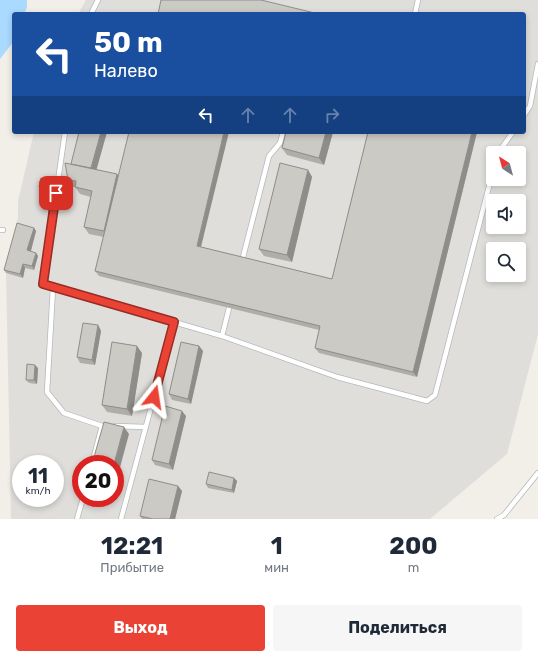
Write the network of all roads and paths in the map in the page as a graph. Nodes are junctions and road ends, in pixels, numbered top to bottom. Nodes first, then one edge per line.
1 (98, 0) edge
2 (418, 0) edge
3 (92, 12) edge
4 (415, 12) edge
5 (538, 64) edge
6 (526, 112) edge
7 (65, 134) edge
8 (282, 134) edge
9 (512, 134) edge
10 (503, 146) edge
11 (489, 186) edge
12 (242, 261) edge
13 (53, 288) junction
14 (229, 308) edge
15 (174, 322) junction
16 (222, 336) junction
17 (102, 426) junction
18 (146, 427) junction
19 (94, 455) edge
20 (538, 473) edge
21 (80, 507) edge
22 (77, 519) edge
23 (121, 519) edge
24 (497, 519) edge

1 - 3 lane
2 - 4 lane
5 - 6 lane
7 - 13 lane
8 - 12 lane
9 - 10 lane
11 - 16 lane
13 - 15 lane
13 - 17 lane
14 - 16 lane
15 - 16 lane
15 - 18 lane
17 - 18 lane
17 - 19 lane
18 - 23 lane
20 - 24 lane
21 - 22 lane

